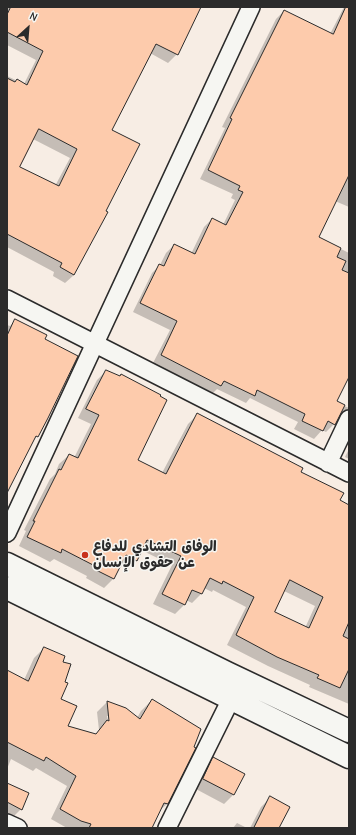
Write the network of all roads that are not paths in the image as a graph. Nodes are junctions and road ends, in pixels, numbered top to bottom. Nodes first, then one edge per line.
1 (251, 7) edge
2 (7, 299) edge
3 (95, 344) junction
4 (349, 419) edge
5 (328, 463) junction
6 (349, 473) edge
7 (7, 533) edge
8 (7, 564) edge
9 (7, 588) edge
10 (231, 699) junction
11 (349, 730) edge
12 (349, 757) edge
13 (7, 823) edge
14 (18, 828) edge
15 (166, 828) edge

1 - 3 street
2 - 3 street
3 - 5 street
3 - 7 street
4 - 5 street
5 - 6 street
8 - 11 street
9 - 10 street
10 - 12 street
10 - 15 street
13 - 14 street

